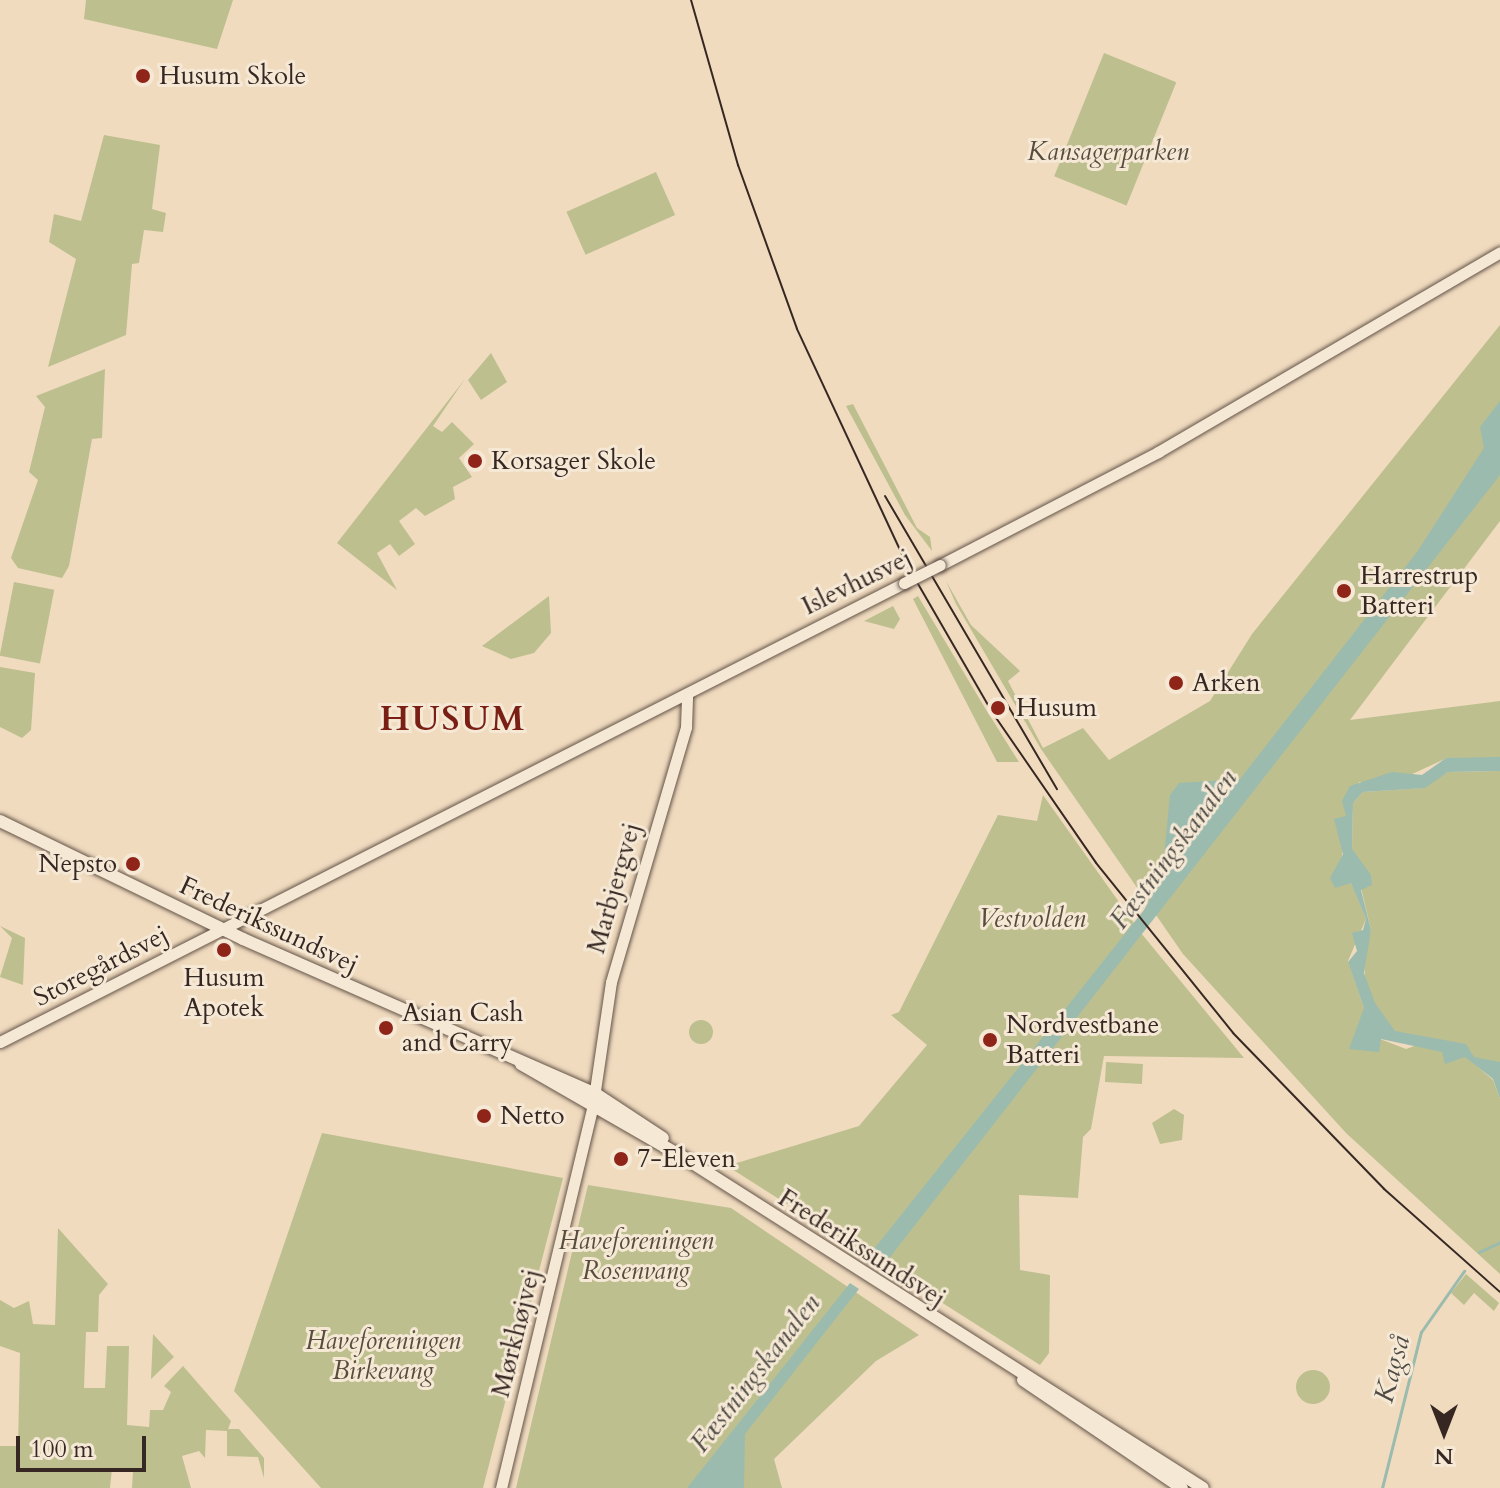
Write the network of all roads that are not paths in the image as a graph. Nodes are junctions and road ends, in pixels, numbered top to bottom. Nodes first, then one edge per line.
1 (1500, 252) edge
2 (687, 697) junction
3 (0, 821) edge
4 (222, 929) junction
5 (0, 1042) edge
6 (594, 1099) junction
7 (1018, 1375) junction
8 (501, 1488) edge
9 (1182, 1488) edge
10 (1203, 1488) edge

1 - 2 street, Islevhusvej, bridge
2 - 4 street, Islevhusvej
2 - 6 street, Marbjergvej
3 - 4 main road, Frederikssundsvej
4 - 5 street, Storegårdsvej
4 - 6 main road, Frederikssundsvej
6 - 7 main road, Frederikssundsvej
6 - 8 street, Mørkhøjvej
7 - 9 main road, Frederikssundsvej
7 - 10 main road, Frederikssundsvej

